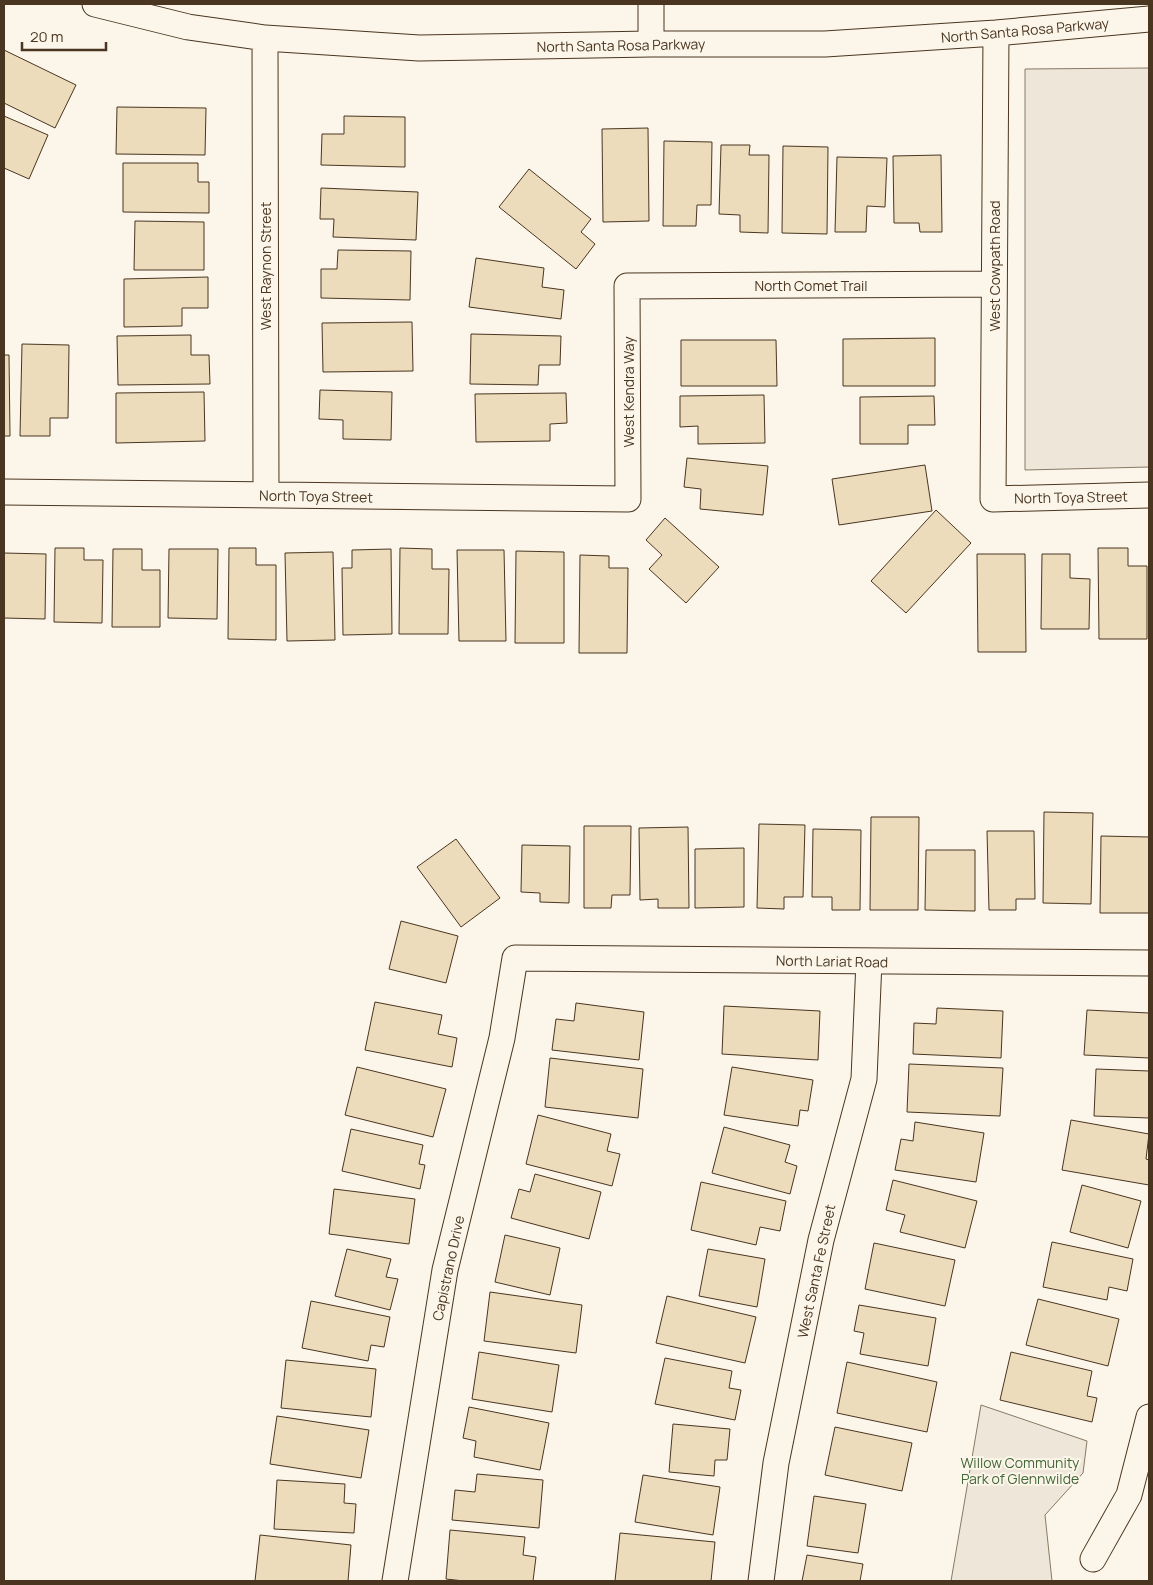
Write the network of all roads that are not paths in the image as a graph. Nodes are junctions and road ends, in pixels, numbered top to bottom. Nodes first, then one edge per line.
1 (95, 4) edge
2 (651, 4) edge
3 (1149, 19) edge
4 (996, 33) junction
5 (265, 38) junction
6 (651, 44) junction
7 (994, 284) junction
8 (627, 286) joint
9 (4, 492) edge
10 (266, 495) junction
11 (1149, 495) edge
12 (628, 499) joint
13 (993, 499) joint
14 (515, 958) joint
15 (869, 961) junction
16 (1149, 964) edge
17 (1149, 1417) edge
18 (1093, 1559) dead end
19 (395, 1581) edge
20 (760, 1581) edge

1 - 5 street, North Santa Rosa Parkway
2 - 6 street
3 - 4 street, North Santa Rosa Parkway
4 - 6 street, North Santa Rosa Parkway
4 - 7 street, West Cowpath Road
5 - 6 street, North Santa Rosa Parkway
5 - 10 street, West Raynon Street
7 - 8 street, North Comet Trail
7 - 13 street, West Cowpath Road
8 - 12 street, West Kendra Way
9 - 10 street, North Toya Street
10 - 12 street, North Toya Street
11 - 13 street, North Toya Street
14 - 15 street, North Lariat Road
14 - 19 street, Capistrano Drive
15 - 16 street, North Lariat Road
15 - 20 street, West Santa Fe Street
17 - 18 street

